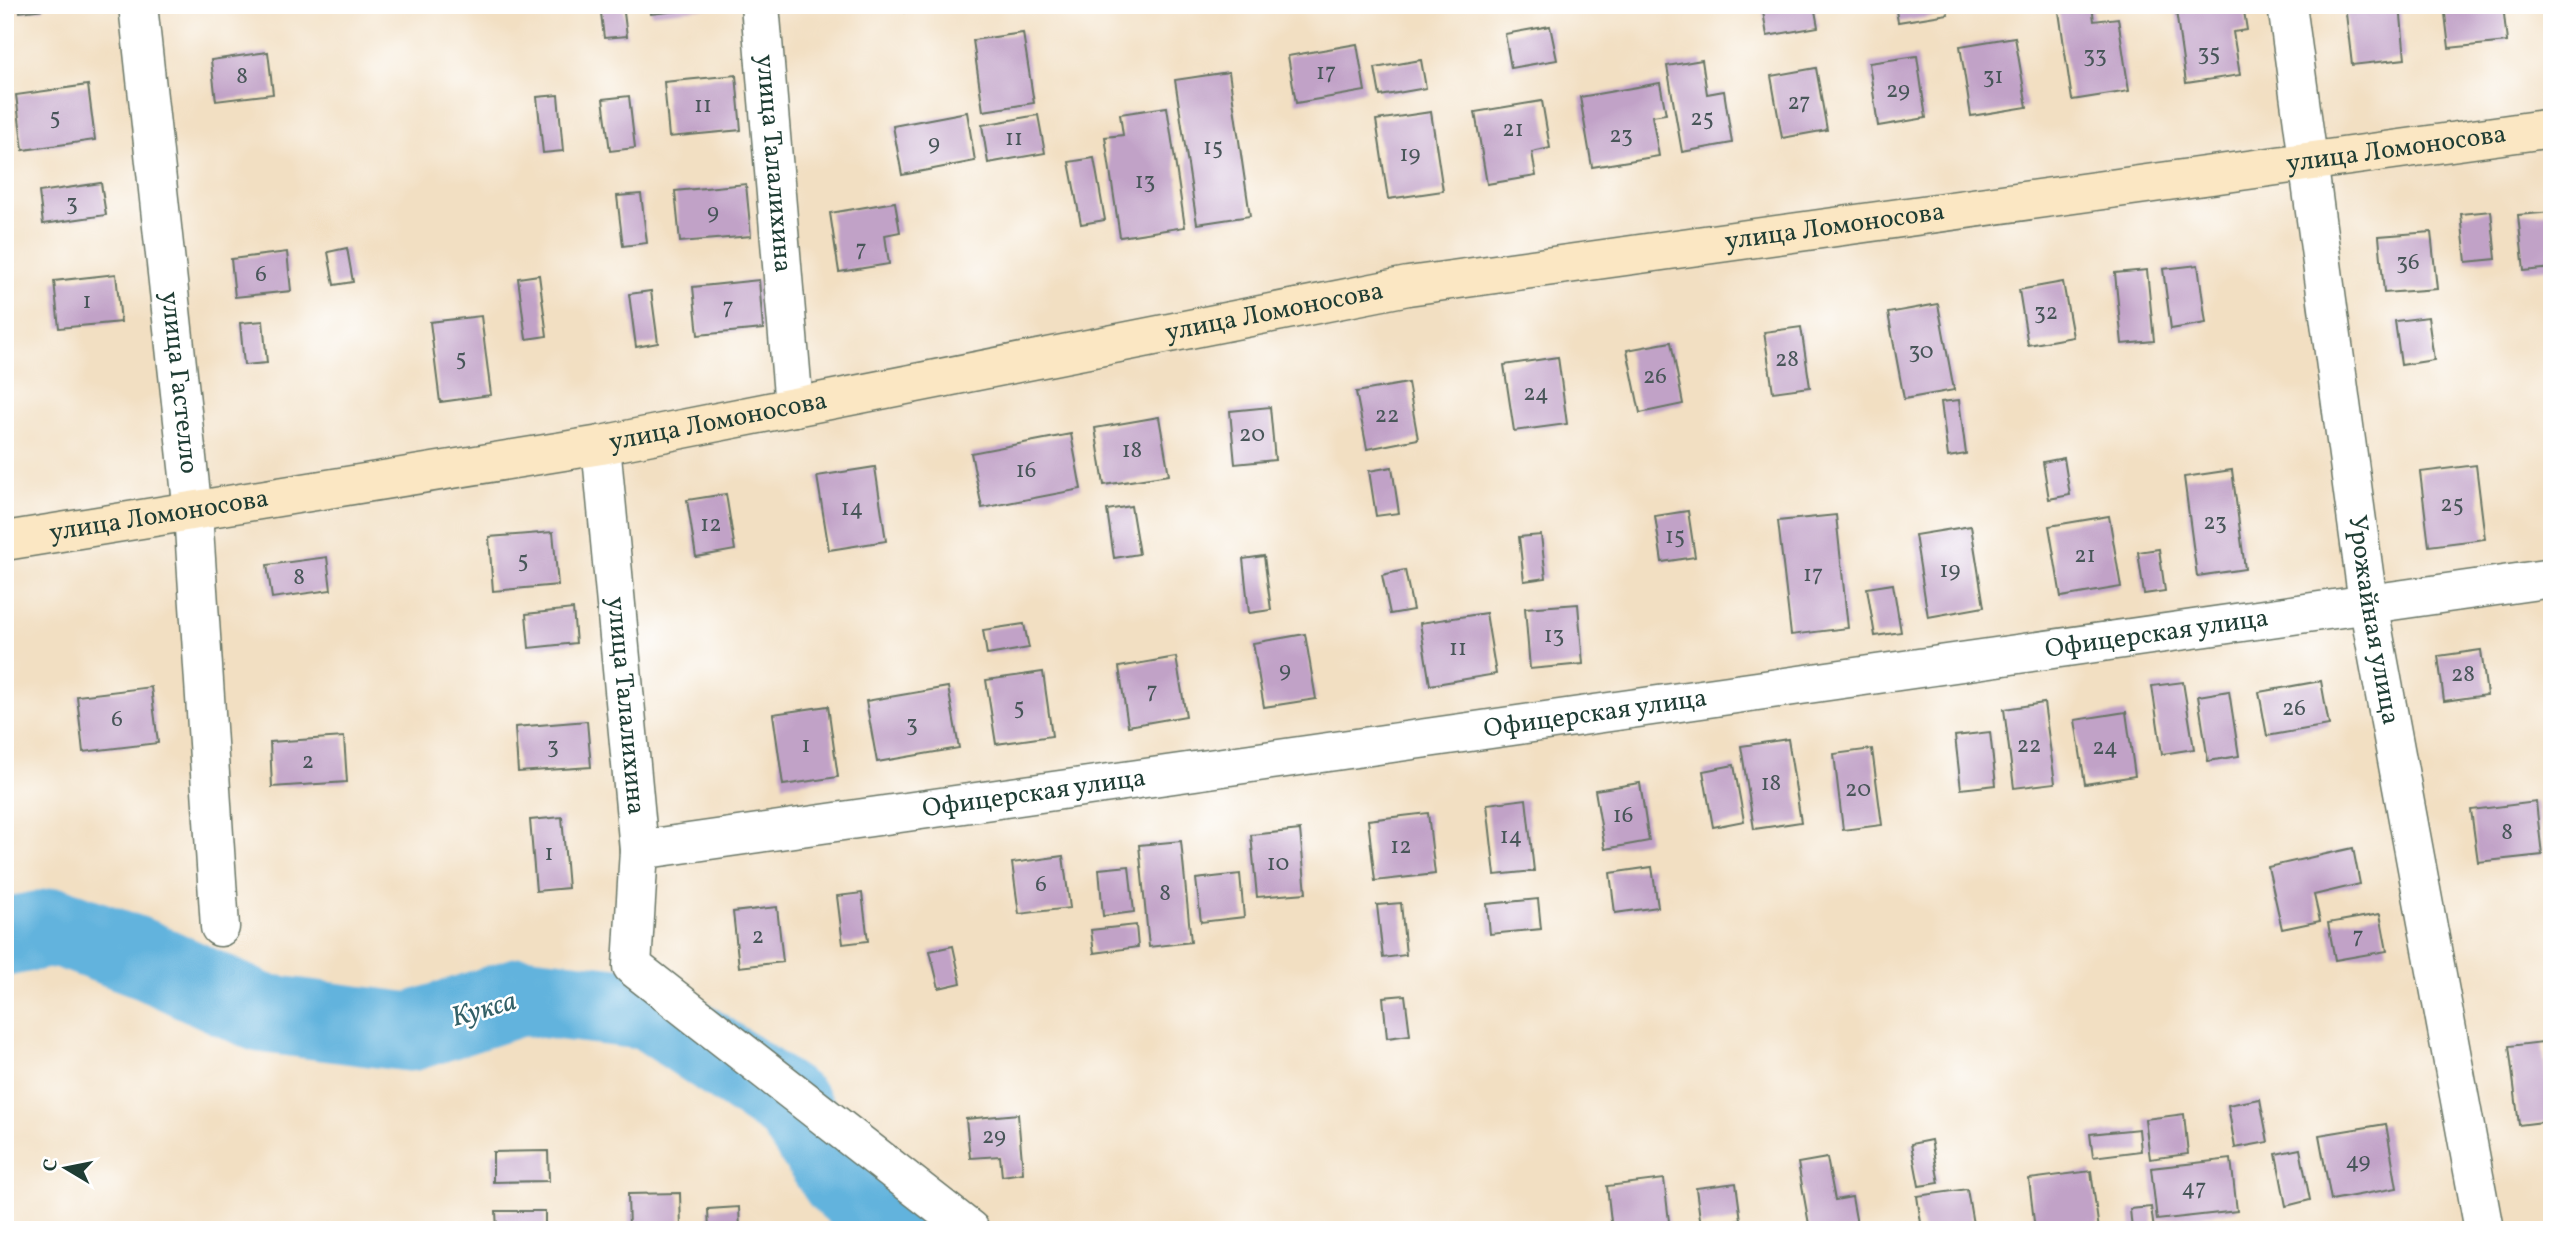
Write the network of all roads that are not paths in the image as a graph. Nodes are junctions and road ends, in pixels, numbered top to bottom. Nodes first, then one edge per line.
1 (138, 5) edge
2 (760, 5) edge
3 (2287, 5) edge
4 (2552, 128) edge
5 (2307, 161) junction
6 (793, 407) junction
7 (601, 445) junction
8 (193, 513) junction
9 (5, 541) edge
10 (2552, 578) edge
11 (2368, 603) junction
12 (639, 850) junction
13 (220, 927) dead end
14 (970, 1230) edge
15 (2484, 1230) edge

1 - 8 street, улица Гастелло
2 - 6 street, улица Талалихина
3 - 5 street, Урожайная улица
4 - 5 street, улица Ломоносова
5 - 6 street, улица Ломоносова
5 - 11 street, Урожайная улица
6 - 7 street, улица Ломоносова
7 - 8 street, улица Ломоносова
7 - 12 street, улица Талалихина
8 - 9 street, улица Ломоносова
8 - 13 street, улица Гастелло
10 - 11 street, Офицерская улица
11 - 12 street, Офицерская улица
11 - 15 street, Урожайная улица
12 - 14 street, улица Талалихина

